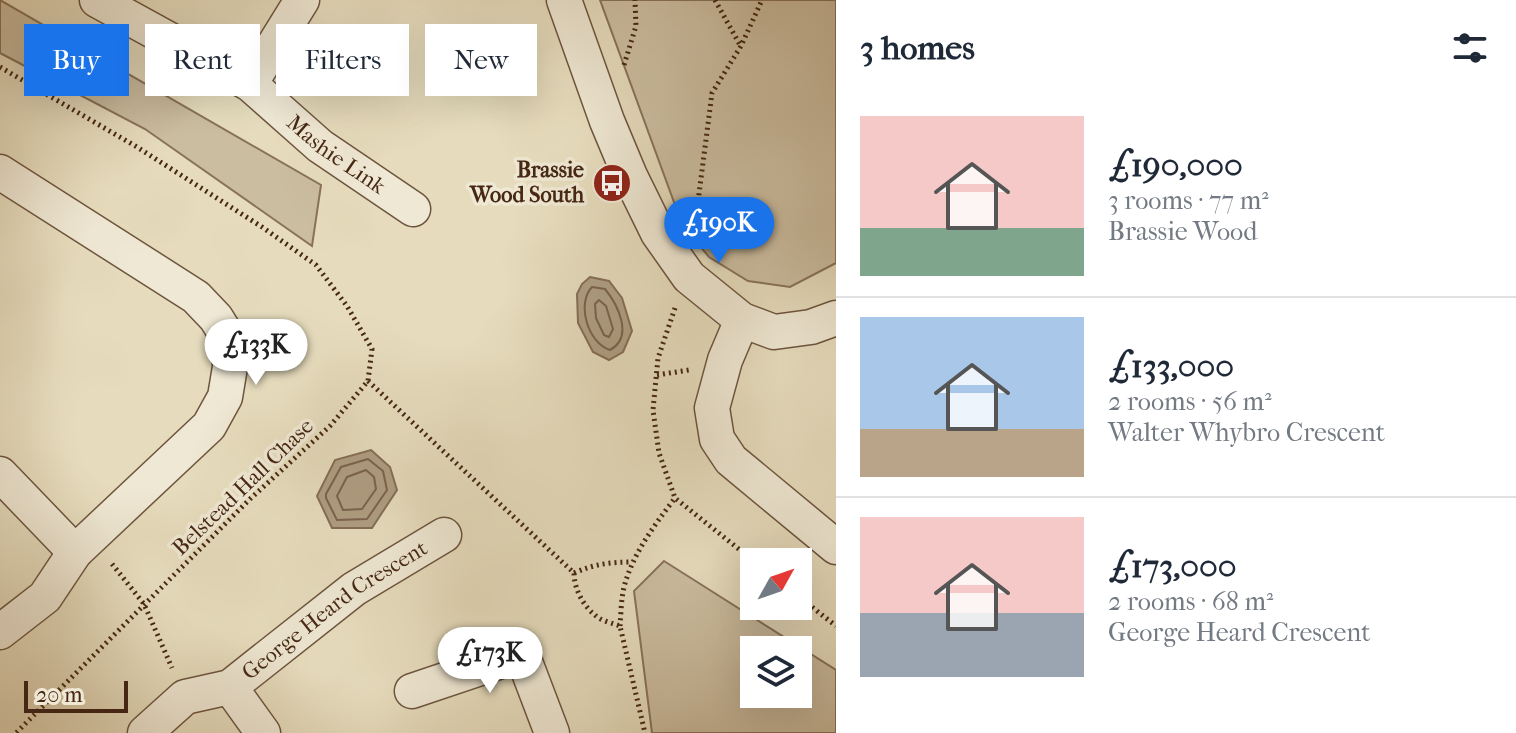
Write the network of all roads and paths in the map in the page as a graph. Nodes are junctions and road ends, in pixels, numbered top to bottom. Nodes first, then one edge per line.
1 (97, 0) edge
2 (302, 0) edge
3 (564, 0) edge
4 (715, 0) edge
5 (762, 0) edge
6 (145, 26) edge
7 (741, 46) junction
8 (0, 67) edge
9 (260, 68) edge
10 (260, 93) edge
11 (0, 172) edge
12 (413, 209) dead end
13 (689, 277) junction
14 (836, 318) edge
15 (742, 320) junction
16 (368, 381) junction
17 (0, 474) edge
18 (675, 498) dead end
19 (444, 535) dead end
20 (83, 545) junction
21 (836, 547) edge
22 (632, 562) junction
23 (574, 573) junction
24 (144, 604) junction
25 (812, 607) edge
26 (836, 625) edge
27 (620, 626) junction
28 (0, 632) edge
29 (230, 687) junction
30 (412, 691) dead end
31 (185, 697) junction
32 (16, 733) edge
33 (145, 733) edge
34 (263, 733) edge
35 (552, 733) edge
36 (645, 733) edge

1 - 6 street, Mashie Link
2 - 9 street
3 - 13 street
4 - 7 path
5 - 7 path
7 - 13 path
8 - 16 path
10 - 12 street, Mashie Link
11 - 20 street
13 - 15 street
14 - 15 street
15 - 21 street
16 - 23 path
16 - 24 path, Belstead Hall Chase
17 - 20 street
18 - 22 path
19 - 29 street, George Heard Crescent
20 - 24 path
20 - 28 street
22 - 23 path
22 - 27 path
23 - 27 path
24 - 31 path
24 - 32 path, Belstead Hall Chase
25 - 26 path
27 - 36 path
29 - 31 street, George Heard Crescent
29 - 34 street
30 - 35 street
31 - 33 street, George Heard Crescent

